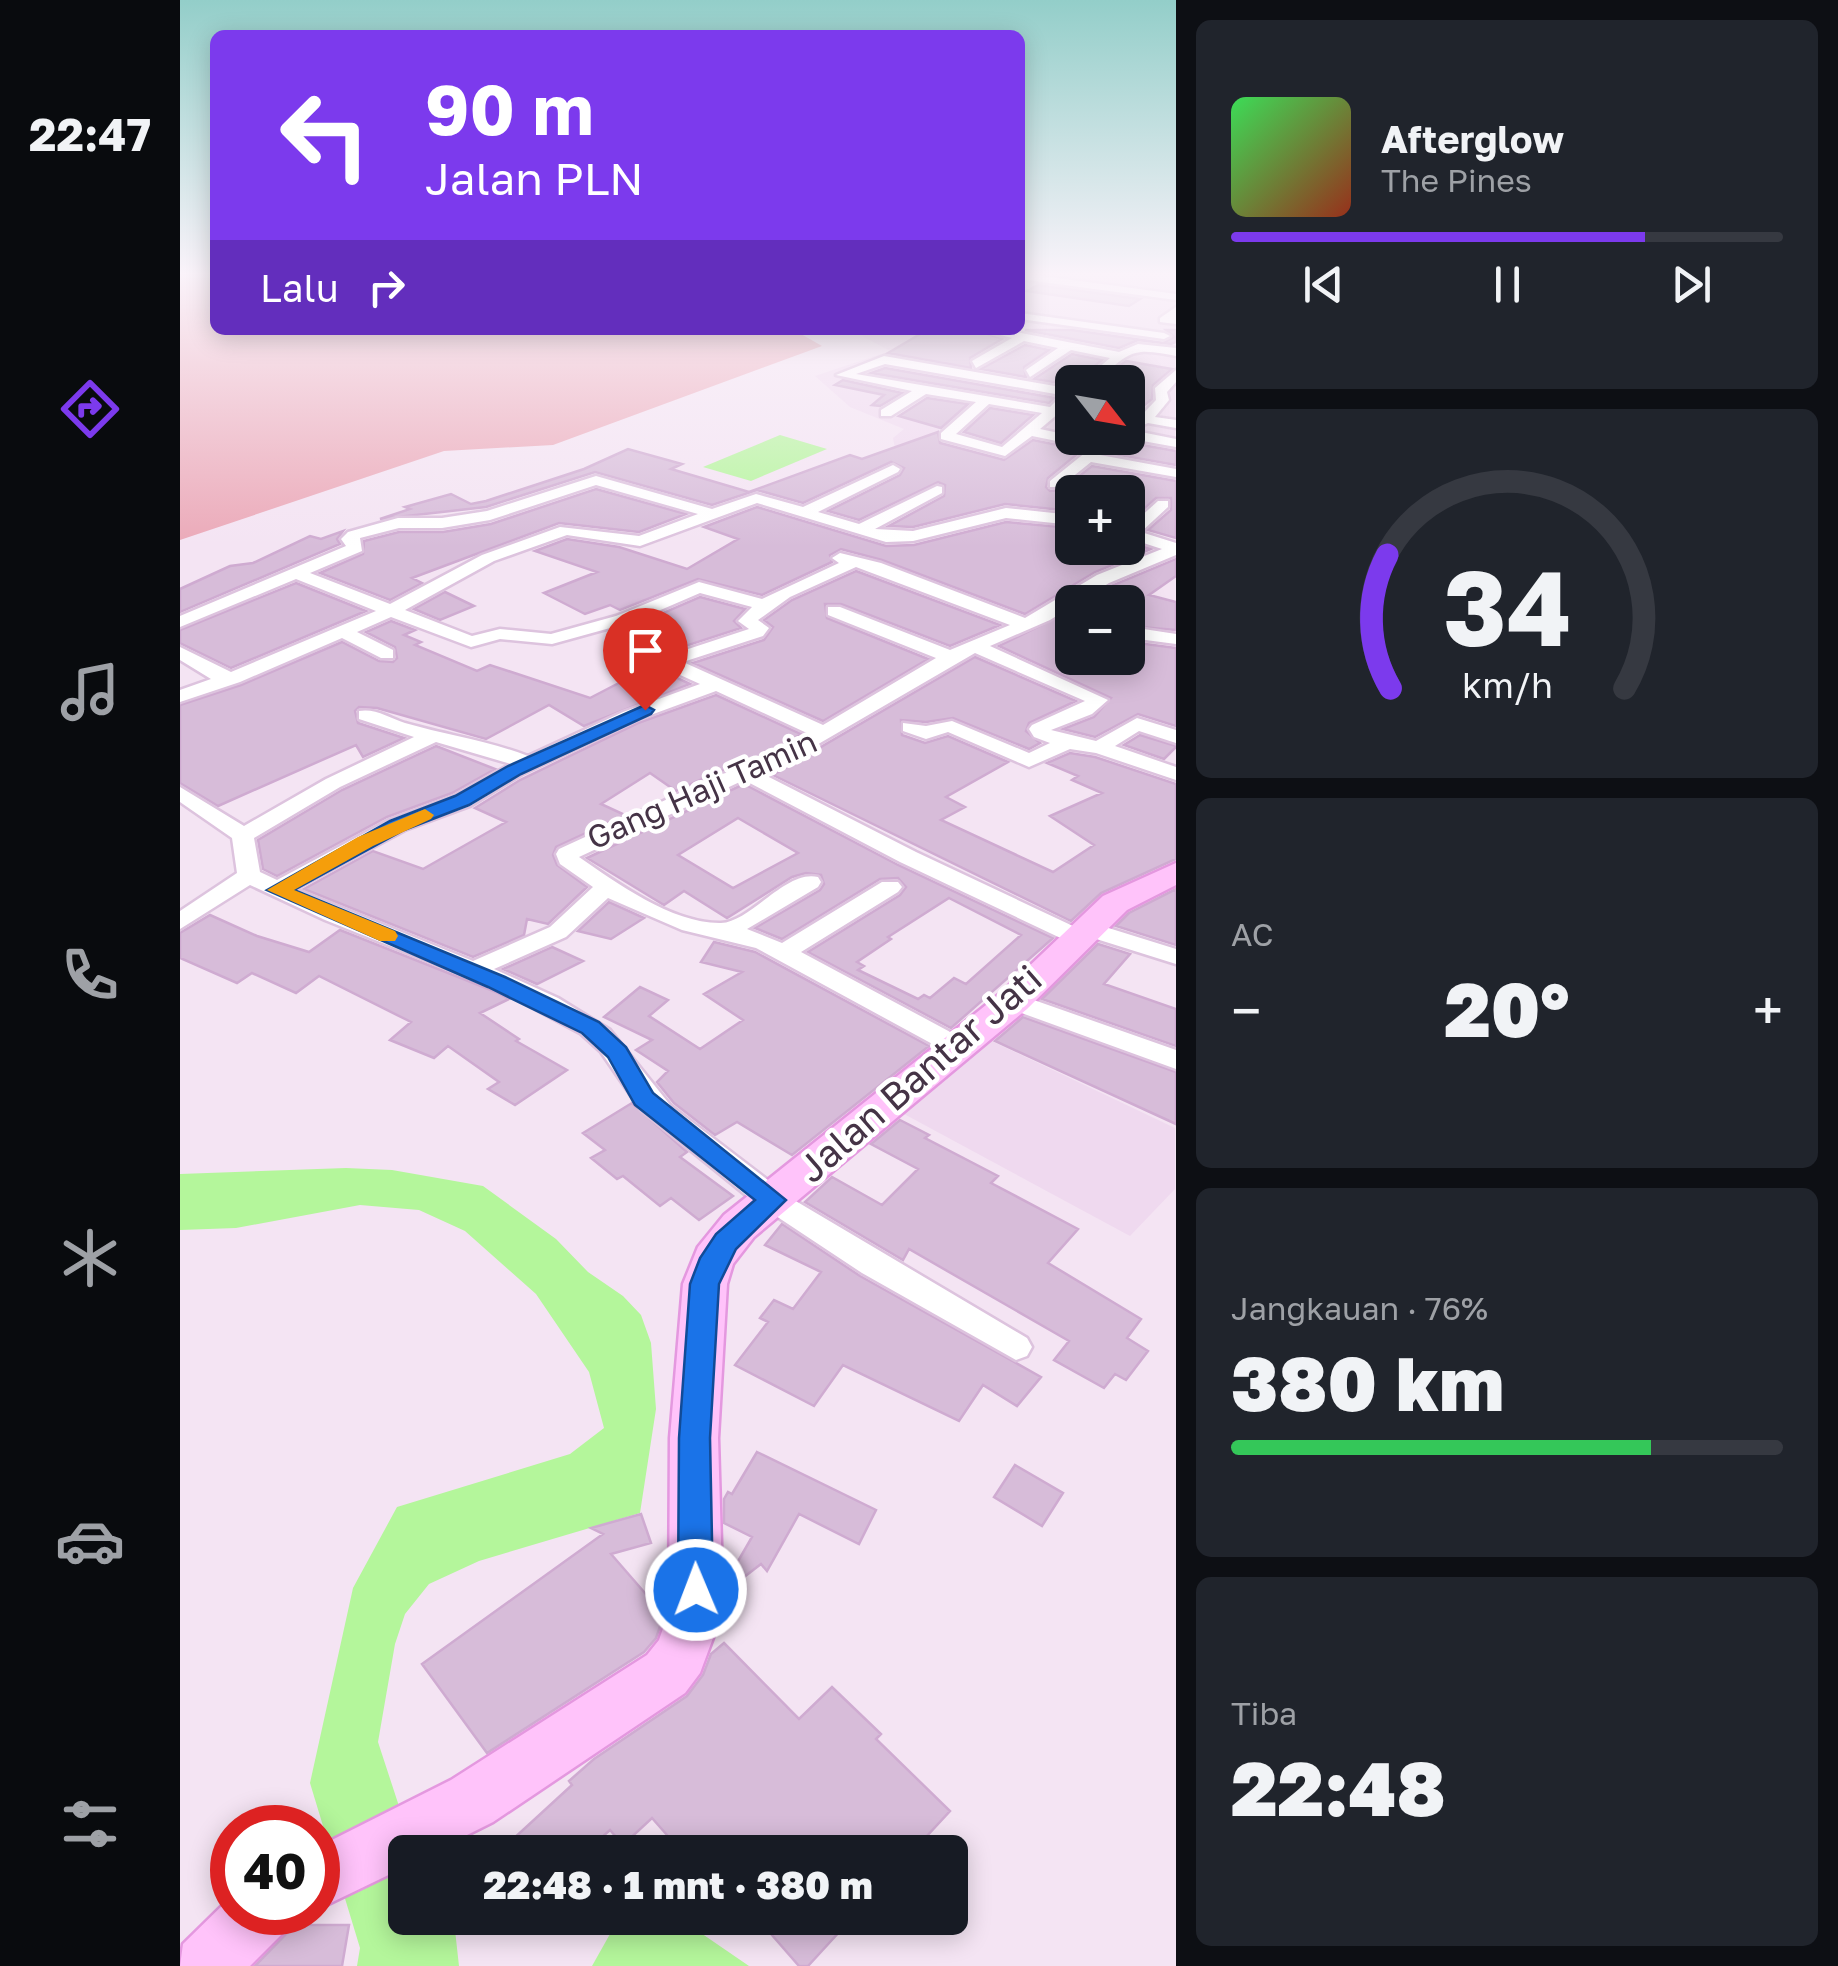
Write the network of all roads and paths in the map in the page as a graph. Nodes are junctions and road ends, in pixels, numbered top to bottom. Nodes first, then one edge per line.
1 (872, 363) edge
2 (906, 363) edge
3 (1045, 363) edge
4 (1030, 374) dead end
5 (1176, 374) edge
6 (924, 389) junction
7 (1055, 391) edge
8 (986, 400) junction
9 (1169, 401) edge
10 (1055, 408) edge
11 (1051, 411) junction
12 (886, 413) dead end
13 (1146, 419) joint
14 (1176, 424) edge
15 (1145, 435) edge
16 (1023, 436) junction
17 (1055, 442) edge
18 (1176, 443) edge
19 (1091, 455) edge
20 (1118, 455) edge
21 (893, 470) dead end
22 (1176, 472) edge
23 (1066, 475) edge
24 (937, 490) dead end
25 (1163, 504) dead end
26 (521, 505) junction
27 (805, 512) junction
28 (710, 514) junction
29 (490, 515) junction
30 (1055, 517) edge
31 (1145, 519) edge
32 (508, 522) dead end
33 (527, 529) dead end
34 (581, 529) junction
35 (858, 531) junction
36 (1176, 532) edge
37 (545, 536) junction
38 (893, 538) junction
39 (1145, 538) edge
40 (1171, 546) edge
41 (833, 556) dead end
42 (853, 562) junction
43 (875, 566) junction
44 (294, 574) junction
45 (763, 605) junction
46 (393, 610) junction
47 (834, 611) dead end
48 (1034, 620) junction
49 (616, 621) junction
50 (180, 622) edge
51 (1055, 622) edge
52 (342, 631) junction
53 (1145, 634) edge
54 (1176, 639) edge
55 (972, 645) junction
56 (180, 652) edge
57 (387, 654) dead end
58 (950, 657) junction
59 (666, 662) junction
60 (228, 679) junction
61 (719, 684) junction
62 (180, 696) edge
63 (366, 716) dead end
64 (910, 727) dead end
65 (437, 734) junction
66 (826, 734) junction
67 (1176, 737) edge
68 (1067, 743) junction
69 (1099, 747) junction
70 (1176, 748) edge
71 (530, 764) junction
72 (1166, 771) edge
73 (748, 776) junction
74 (180, 793) edge
75 (243, 835) junction
76 (1176, 872) edge
77 (249, 875) junction
78 (810, 882) dead end
79 (890, 887) dead end
80 (606, 888) junction
81 (278, 890) junction
82 (180, 922) edge
83 (728, 931) junction
84 (1082, 932) junction
85 (784, 952) junction
86 (1176, 957) edge
87 (470, 971) junction
88 (1014, 1001) junction
89 (958, 1048) junction
90 (1176, 1060) edge
91 (773, 1200) junction
92 (1016, 1347) dead end
93 (340, 1869) edge
94 (237, 1935) edge
95 (205, 1966) edge

1 - 6 street
2 - 7 street
3 - 4 street
5 - 9 street
6 - 8 street
6 - 12 street
8 - 11 street
8 - 16 street
9 - 13 street
10 - 11 street
11 - 16 street
13 - 14 street
15 - 18 street
16 - 17 street
19 - 23 street
20 - 22 street
21 - 27 street
24 - 35 street
25 - 31 street
26 - 28 street
26 - 29 street
26 - 34 street
27 - 28 street
27 - 35 street
28 - 34 street
29 - 32 street
29 - 44 street
30 - 38 street
33 - 37 street
34 - 37 street
35 - 38 street
36 - 40 street, Gang Haji Tamin
37 - 46 street
38 - 43 street
39 - 40 street
40 - 48 street, Gang Haji Tamin
41 - 42 street
42 - 43 street
42 - 45 street
43 - 48 street
44 - 46 street
44 - 50 street
45 - 49 street
45 - 59 street
46 - 49 street
46 - 52 street
47 - 58 street
48 - 51 street
48 - 55 street, Gang Haji Tamin
49 - 59 street
52 - 57 street
52 - 60 street
53 - 54 street
55 - 58 street, Gang Haji Tamin
55 - 68 street
56 - 60 street
58 - 66 street, Gang Haji Tamin
59 - 61 street
60 - 62 street
61 - 66 street
61 - 71 street
63 - 65 street
64 - 68 street
65 - 71 street
65 - 75 street
66 - 73 street, Gang Haji Tamin
67 - 69 street
68 - 69 street
69 - 72 street
70 - 72 street
71 - 81 street
73 - 80 street, Gang Haji Tamin
73 - 84 street
74 - 75 street
75 - 77 street
76 - 84 street, Jalan Bantar Jati
77 - 81 street
77 - 82 street
78 - 83 street
79 - 85 street
80 - 83 street, Gang Haji Tamin
80 - 87 street
81 - 87 street
83 - 85 street, Gang Haji Tamin
84 - 86 street
84 - 88 street, Jalan Bantar Jati
85 - 89 street, Gang Haji Tamin
87 - 91 street
88 - 89 street, Jalan Bantar Jati
88 - 90 street
89 - 91 street, Jalan Bantar Jati
91 - 92 street
91 - 93 street, Jalan Bantar Jati
94 - 95 street

